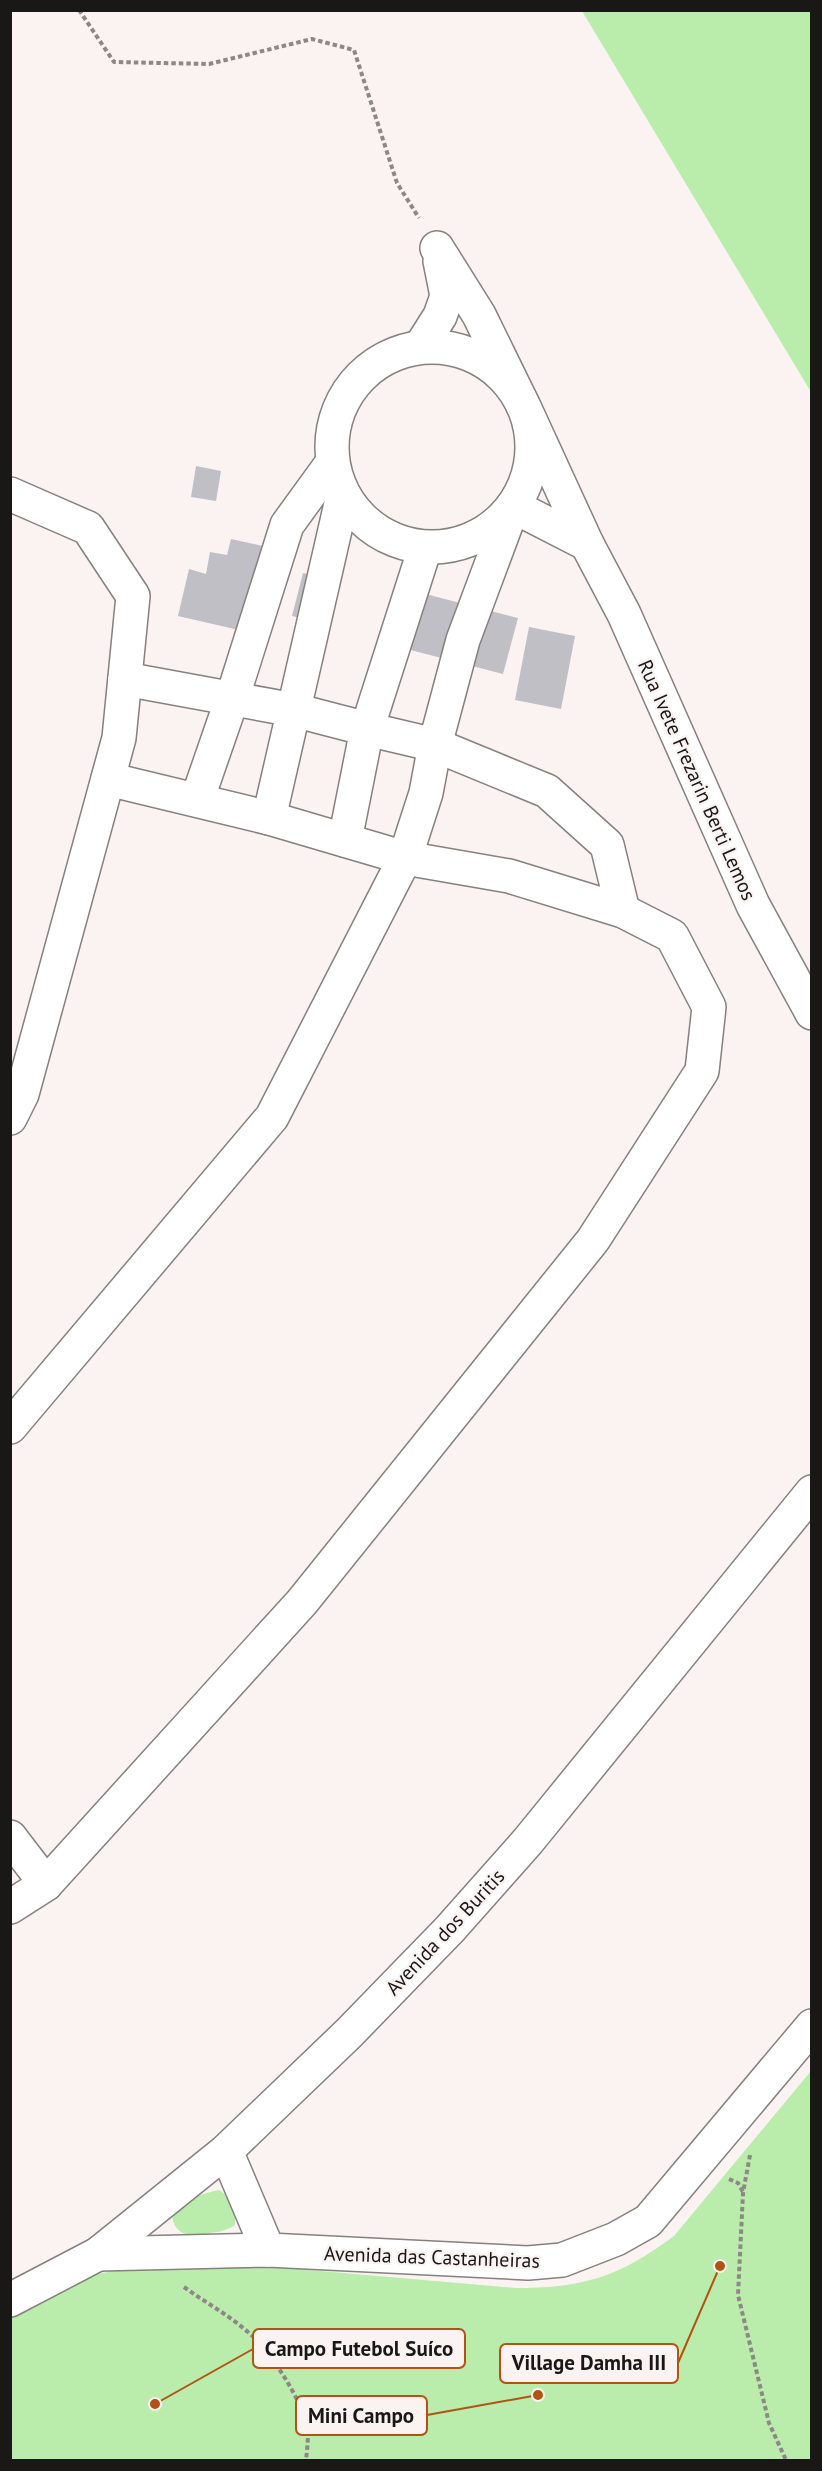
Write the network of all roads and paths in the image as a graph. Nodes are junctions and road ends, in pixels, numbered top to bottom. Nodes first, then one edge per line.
1 (79, 10) edge
2 (437, 248) junction
3 (421, 346) junction
4 (525, 409) junction
5 (332, 463) junction
6 (10, 494) edge
7 (343, 495) junction
8 (513, 506) junction
9 (587, 544) junction
10 (425, 548) junction
11 (125, 679) junction
12 (232, 699) junction
13 (294, 710) junction
14 (367, 729) junction
15 (435, 745) junction
16 (108, 779) junction
17 (197, 801) junction
18 (269, 818) junction
19 (345, 840) junction
20 (405, 858) junction
21 (623, 911) junction
22 (812, 1013) edge
23 (10, 1118) edge
24 (10, 1427) edge
25 (812, 1492) edge
26 (10, 1837) edge
27 (46, 1884) junction
28 (10, 1907) edge
29 (812, 2026) edge
30 (226, 2151) junction
31 (743, 2193) dead end
32 (268, 2250) junction
33 (98, 2254) junction
34 (179, 2284) dead end
35 (10, 2300) edge
36 (306, 2460) edge
37 (786, 2460) edge

1 - 2 path
2 - 3 street
2 - 4 street, Rua Ivete Frezarin Berti Lemos
3 - 4 street
3 - 5 street
4 - 8 street
4 - 9 street, Rua Ivete Frezarin Berti Lemos
5 - 7 street
5 - 12 street
6 - 11 street
7 - 10 street
7 - 13 street
8 - 9 street
8 - 10 street
8 - 15 street
9 - 22 street, Rua Ivete Frezarin Berti Lemos
10 - 14 street
11 - 12 street
11 - 16 street
12 - 13 street
12 - 17 street
13 - 14 street
13 - 18 street
14 - 15 street
14 - 19 street
15 - 20 street
15 - 21 street
16 - 17 street
16 - 23 street
17 - 18 street
18 - 19 street
19 - 20 street
20 - 21 street
20 - 24 street
21 - 27 street
25 - 30 street, Avenida dos Buritis
26 - 27 street
27 - 28 street
29 - 32 street, Avenida das Castanheiras
30 - 32 street
30 - 33 street, Avenida dos Buritis
31 - 37 path
32 - 33 street, Avenida das Castanheiras
33 - 35 street, Avenida dos Buritis
34 - 36 path

